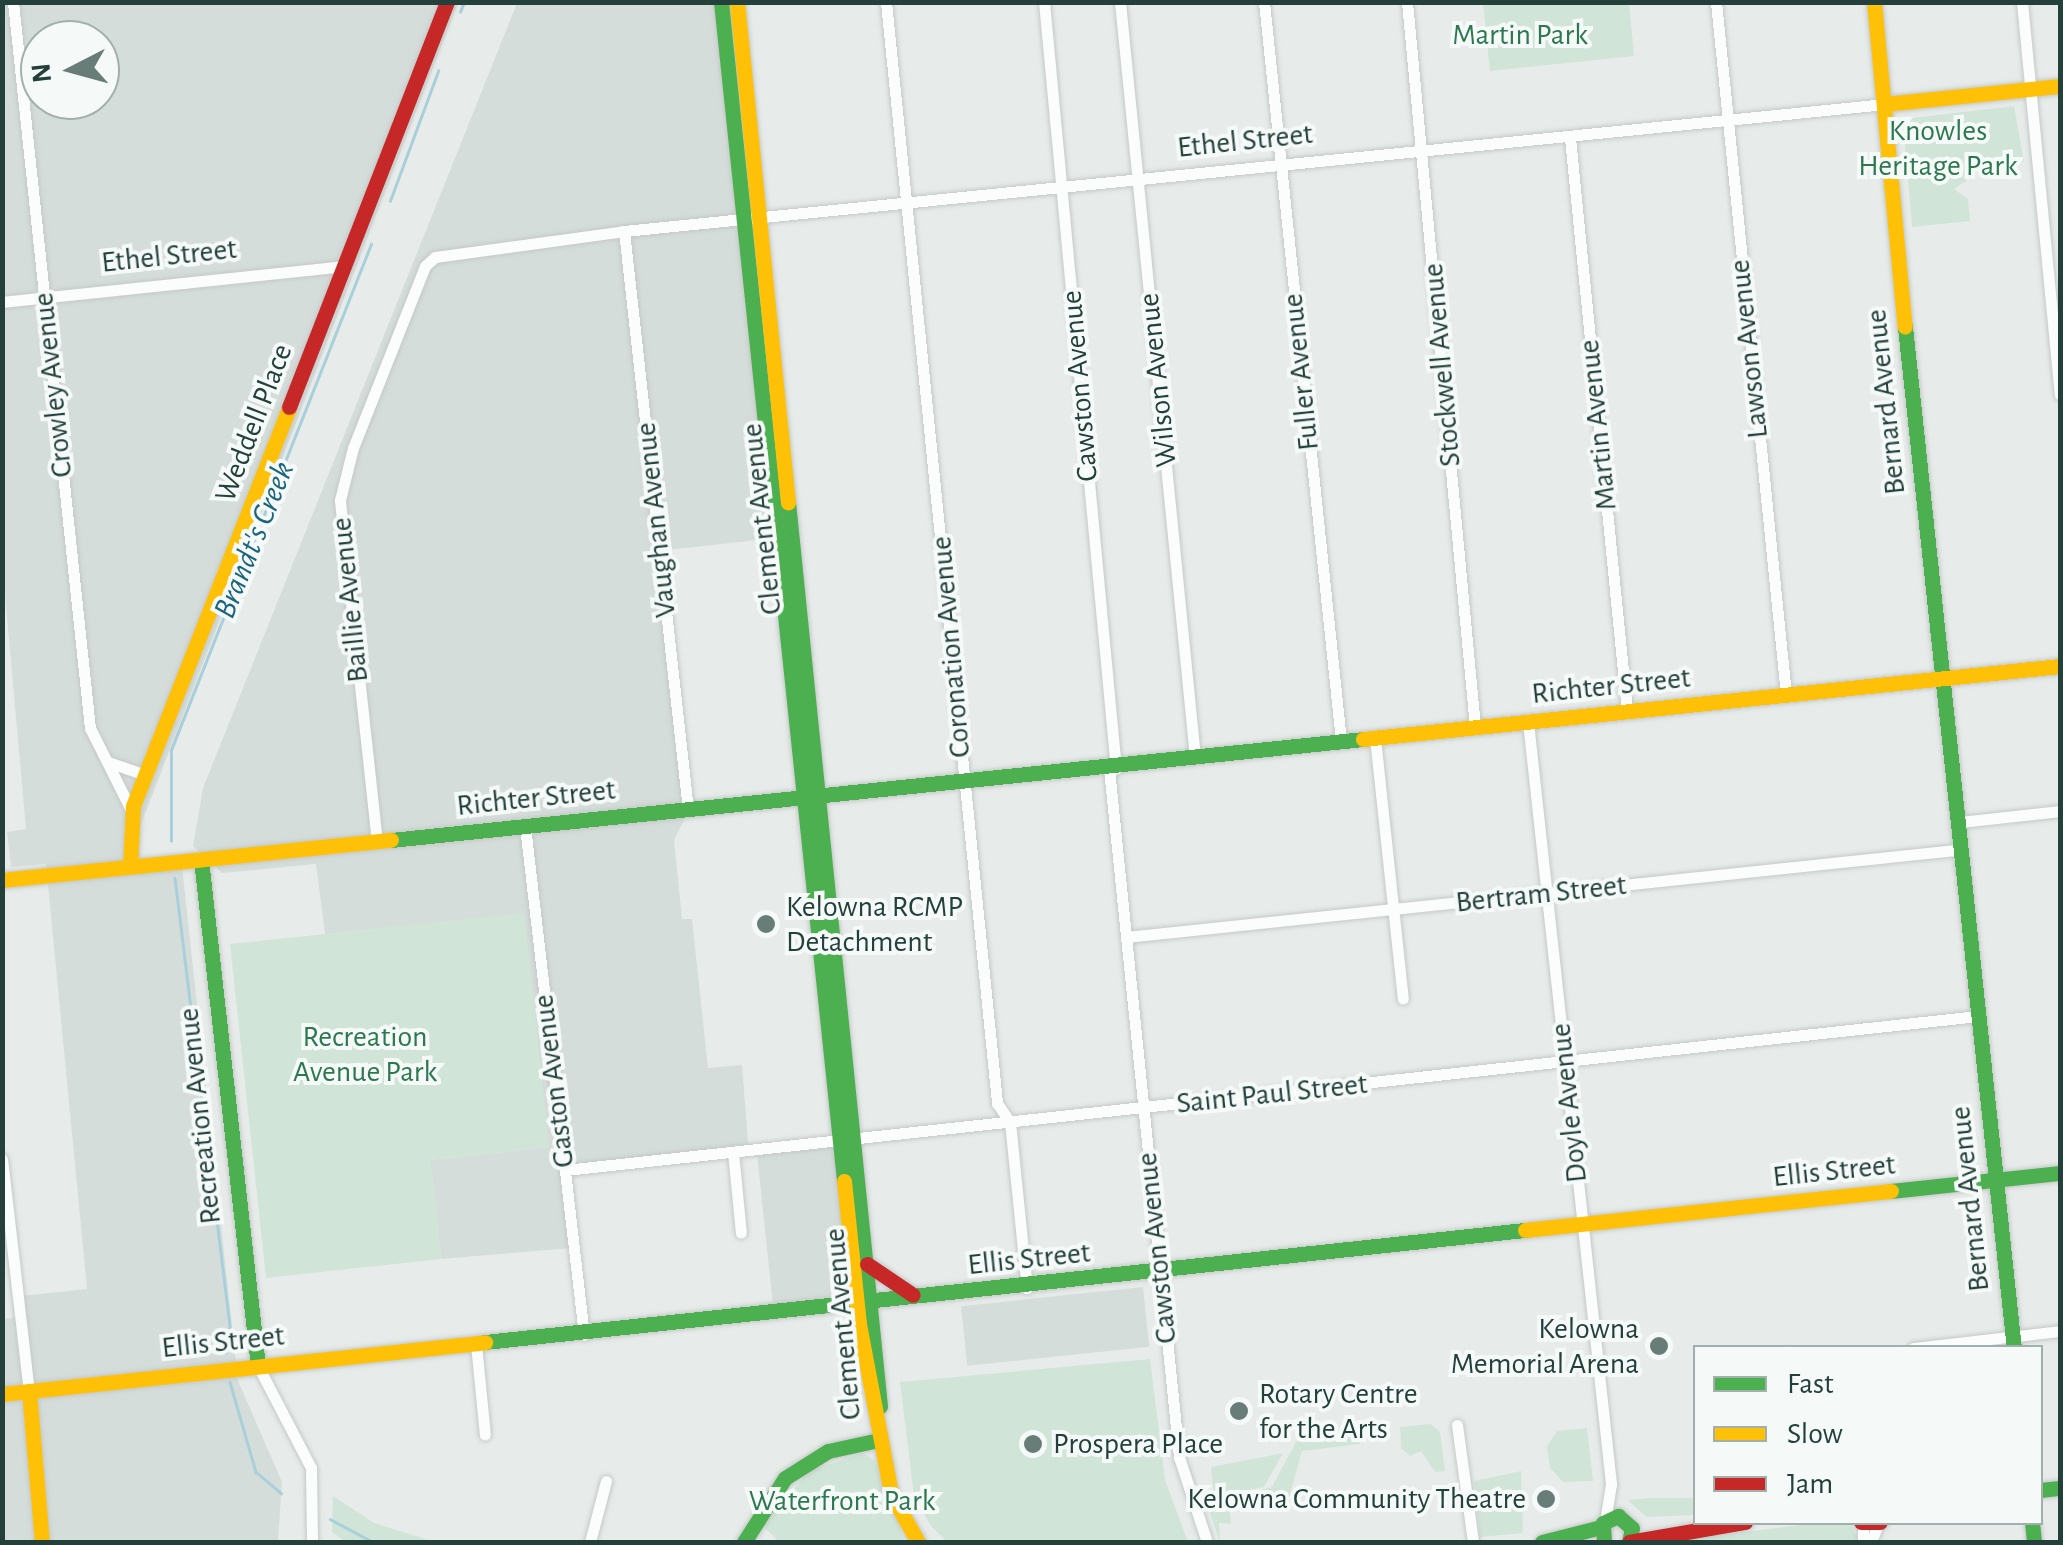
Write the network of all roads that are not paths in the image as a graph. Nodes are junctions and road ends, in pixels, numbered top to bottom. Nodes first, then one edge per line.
1 (12, 2) edge
2 (447, 2) edge
3 (721, 2) edge
4 (737, 2) edge
5 (886, 2) edge
6 (1044, 2) edge
7 (1120, 2) edge
8 (1264, 2) edge
9 (1406, 2) edge
10 (1716, 2) edge
11 (1874, 2) edge
12 (2022, 2) edge
13 (2060, 86) edge
14 (2030, 89) junction
15 (1885, 104) junction
16 (1726, 122) junction
17 (1570, 138) junction
18 (1421, 150) junction
19 (1282, 165) junction
20 (1138, 179) junction
21 (1062, 189) junction
22 (907, 207) junction
23 (751, 220) junction
24 (624, 231) junction
25 (436, 257) joint
26 (342, 266) junction
27 (44, 298) junction
28 (2, 302) edge
29 (2060, 394) edge
30 (2060, 666) edge
31 (1943, 678) junction
32 (1786, 695) junction
33 (1627, 712) junction
34 (1528, 722) junction
35 (1475, 727) junction
36 (1375, 738) junction
37 (1342, 741) junction
38 (1195, 756) junction
39 (108, 762) junction
40 (1113, 766) junction
41 (145, 775) junction
42 (964, 780) junction
43 (811, 796) junction
44 (1955, 796) junction
45 (688, 810) junction
46 (2060, 811) edge
47 (132, 812) junction
48 (1963, 822) junction
49 (525, 826) junction
50 (377, 842) junction
51 (1959, 858) junction
52 (201, 860) junction
53 (130, 867) junction
54 (2, 880) edge
55 (1546, 893) junction
56 (1393, 911) junction
57 (1126, 938) junction
58 (1402, 998) dead end
59 (1978, 1016) junction
60 (1564, 1062) junction
61 (1144, 1108) junction
62 (1010, 1122) junction
63 (847, 1139) junction
64 (733, 1152) junction
65 (2, 1159) edge
66 (565, 1170) junction
67 (2060, 1174) edge
68 (1996, 1181) junction
69 (1582, 1226) junction
70 (741, 1233) dead end
71 (866, 1262) junction
72 (1159, 1272) junction
73 (1026, 1288) junction
74 (921, 1297) junction
75 (863, 1303) junction
76 (2060, 1331) edge
77 (584, 1335) junction
78 (2013, 1342) edge
79 (476, 1344) junction
80 (1963, 1345) edge
81 (258, 1366) junction
82 (29, 1391) junction
83 (2, 1394) edge
84 (1457, 1425) dead end
85 (485, 1435) dead end
86 (879, 1440) junction
87 (606, 1482) dead end
88 (1611, 1484) junction
89 (1626, 1521) junction
90 (1717, 1525) edge
91 (1680, 1529) junction
92 (1603, 1530) edge
93 (42, 1542) edge
94 (312, 1542) edge
95 (590, 1542) edge
96 (744, 1542) edge
97 (918, 1542) edge
98 (1207, 1542) edge
99 (1473, 1542) edge
100 (1542, 1542) edge
101 (1571, 1542) edge
102 (1592, 1542) edge
103 (1629, 1542) edge

1 - 27 street, Crowley Avenue
2 - 26 street, Weddell Place
3 - 23 street, Clement Avenue
4 - 23 street, Clement Avenue
5 - 22 street, Coronation Avenue
6 - 21 street, Cawston Avenue
7 - 20 street, Wilson Avenue
8 - 19 street, Fuller Avenue
9 - 18 street, Stockwell Avenue
10 - 16 street, Lawson Avenue
11 - 15 street, Bernard Avenue
12 - 14 street
13 - 14 street, Ethel Street
14 - 15 street, Ethel Street
14 - 29 street
15 - 16 street, Ethel Street
15 - 31 street, Bernard Avenue
16 - 17 street, Ethel Street
16 - 32 street, Lawson Avenue
17 - 18 street, Ethel Street
17 - 33 street, Martin Avenue
18 - 19 street, Ethel Street
18 - 35 street, Stockwell Avenue
19 - 20 street, Ethel Street
19 - 37 street, Fuller Avenue
20 - 21 street, Ethel Street
20 - 38 street, Wilson Avenue
21 - 22 street, Ethel Street
21 - 40 street, Cawston Avenue
22 - 23 street, Ethel Street
22 - 42 street, Coronation Avenue
23 - 24 street, Ethel Street
23 - 43 street, Clement Avenue
24 - 25 street, Ethel Street
24 - 45 street, Vaughan Avenue
25 - 50 street, Baillie Avenue
26 - 27 street, Ethel Street
26 - 41 street, Weddell Place
27 - 28 street, Ethel Street
27 - 39 street, Crowley Avenue
30 - 31 street, Richter Street
31 - 32 street, Richter Street
31 - 44 street, Bernard Avenue
32 - 33 street, Richter Street
33 - 34 street, Richter Street
34 - 35 street, Richter Street
34 - 55 street, Doyle Avenue
35 - 36 street, Richter Street
36 - 37 street, Richter Street
36 - 56 street
37 - 38 street, Richter Street
38 - 40 street, Richter Street
39 - 41 street
39 - 47 street, Crowley Avenue
40 - 42 street, Richter Street
40 - 57 street, Cawston Avenue
41 - 47 street, Weddell Place
42 - 43 street, Richter Street
42 - 62 street, Coronation Avenue
43 - 45 street, Richter Street
43 - 63 street, Clement Avenue
44 - 48 street, Bernard Avenue
44 - 51 street, Bernard Avenue
45 - 49 street, Richter Street
46 - 48 street
47 - 53 street, Weddell Place
48 - 51 street, Bernard Avenue
49 - 50 street, Richter Street
49 - 66 street, Gaston Avenue
50 - 52 street, Richter Street
51 - 55 street, Bertram Street
51 - 59 street, Bernard Avenue
52 - 53 street, Richter Street
52 - 81 street, Recreation Avenue
53 - 54 street, Richter Street
55 - 56 street, Bertram Street
55 - 60 street, Doyle Avenue
56 - 57 street, Bertram Street
56 - 58 street
57 - 61 street, Cawston Avenue
59 - 60 street, Saint Paul Street
59 - 68 street, Bernard Avenue
60 - 61 street, Saint Paul Street
60 - 69 street, Doyle Avenue
61 - 62 street, Saint Paul Street
61 - 72 street, Cawston Avenue
62 - 63 street, Saint Paul Street
62 - 73 street, Coronation Avenue
63 - 64 street, Saint Paul Street
63 - 71 street, Clement Avenue
63 - 75 street, Clement Avenue
64 - 66 street, Saint Paul Street
64 - 70 street
65 - 82 street
66 - 77 street, Gaston Avenue
67 - 68 street, Ellis Street
68 - 69 street, Ellis Street
68 - 78 street, Bernard Avenue
69 - 72 street, Ellis Street
69 - 88 street, Doyle Avenue
71 - 74 street
71 - 75 street, Clement Avenue
72 - 73 street, Ellis Street
72 - 98 street, Cawston Avenue
73 - 74 street, Ellis Street
74 - 75 street, Ellis Street
75 - 77 street, Ellis Street
75 - 86 street, Clement Avenue
76 - 78 street
77 - 79 street, Ellis Street
78 - 80 street
79 - 81 street, Ellis Street
79 - 85 street
81 - 82 street, Ellis Street
81 - 94 street
82 - 83 street, Ellis Street
82 - 93 street
84 - 99 street
86 - 96 street
86 - 97 street, Clement Avenue
87 - 95 street
88 - 89 street, Doyle Avenue
88 - 92 street, Doyle Avenue
89 - 91 street
89 - 92 street
89 - 103 street
90 - 91 street
91 - 103 street
92 - 100 street
101 - 102 street

